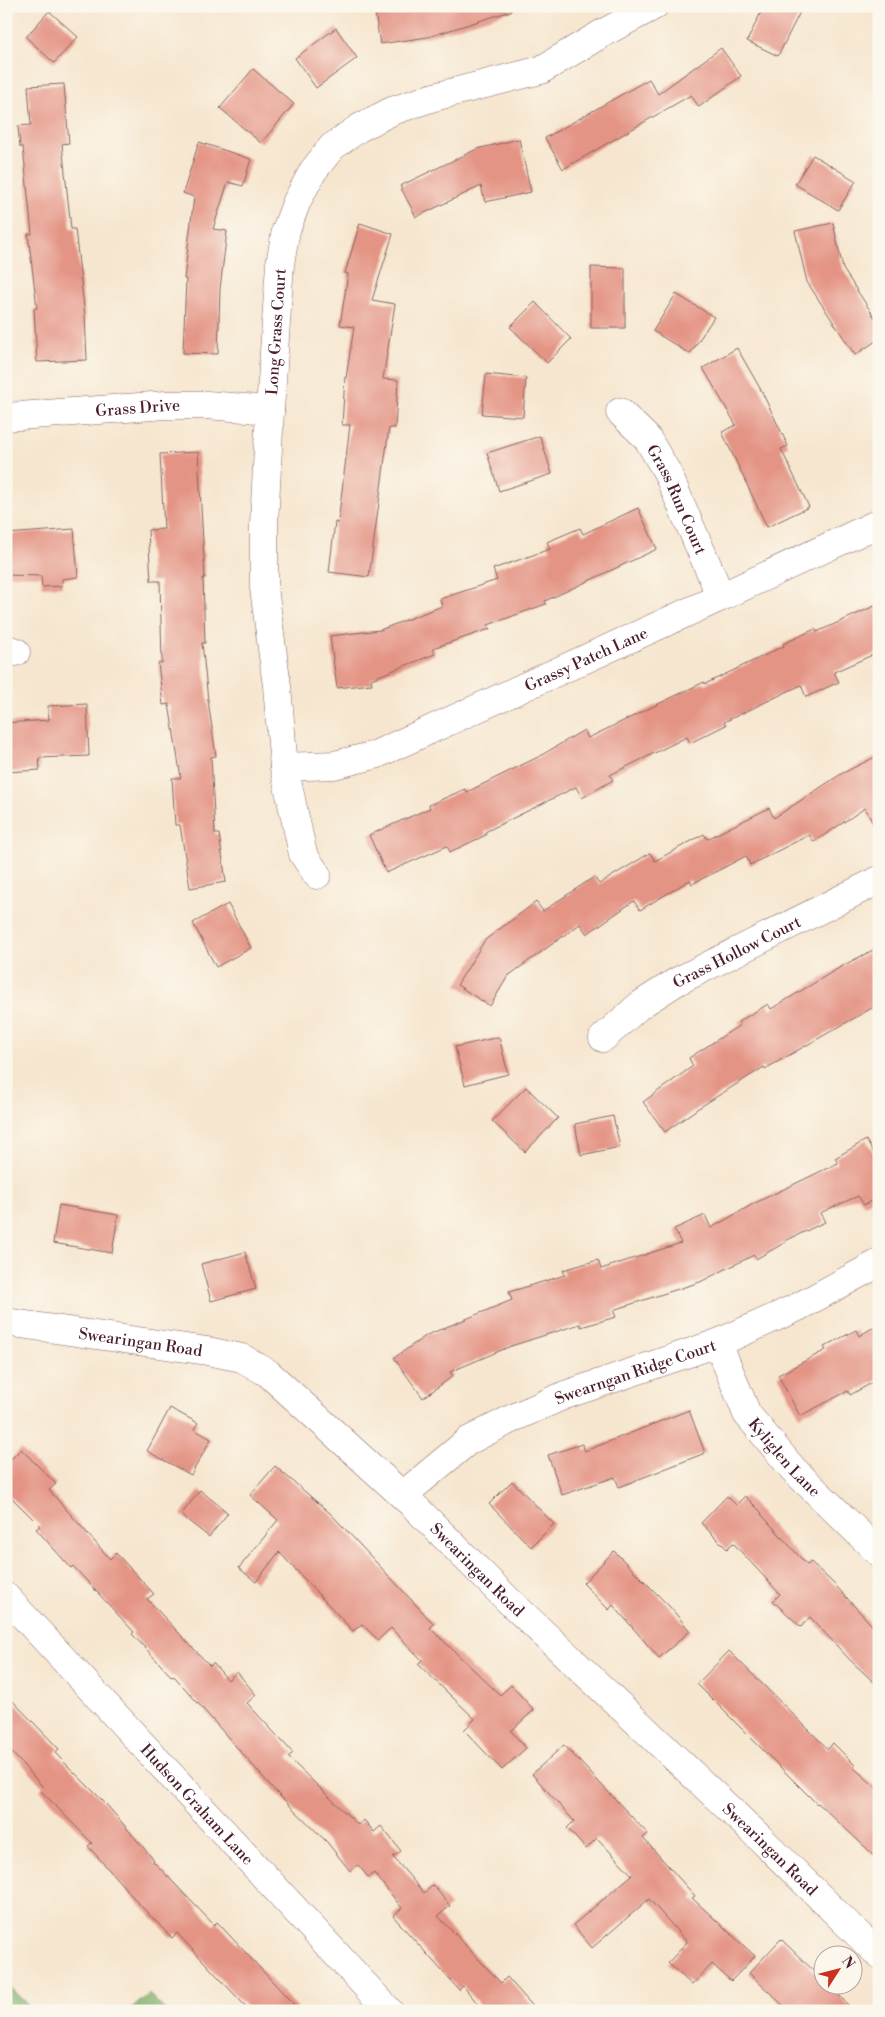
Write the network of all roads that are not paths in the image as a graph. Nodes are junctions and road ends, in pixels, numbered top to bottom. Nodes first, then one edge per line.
1 (654, 6) edge
2 (270, 410) junction
3 (620, 412) dead end
4 (6, 417) edge
5 (879, 522) edge
6 (721, 597) junction
7 (284, 767) junction
8 (317, 875) dead end
9 (879, 880) edge
10 (603, 1038) dead end
11 (879, 1263) edge
12 (6, 1322) edge
13 (718, 1343) junction
14 (402, 1496) junction
15 (879, 1553) edge
16 (6, 1597) edge
17 (879, 1955) edge
18 (389, 2011) edge

1 - 2 street, Long Grass Court
2 - 4 street, Grass Drive
2 - 7 street, Long Grass Court
3 - 6 street, Grass Run Court
5 - 6 street, Grassy Patch Lane
6 - 7 street, Grassy Patch Lane
7 - 8 street, Long Grass Court
9 - 10 street, Grass Hollow Court
11 - 13 street, Swearngan Ridge Court
12 - 14 street, Swearingan Road
13 - 14 street, Swearngan Ridge Court
13 - 15 street, Kyliglen Lane
14 - 17 street, Swearingan Road
16 - 18 street, Hudson Graham Lane

